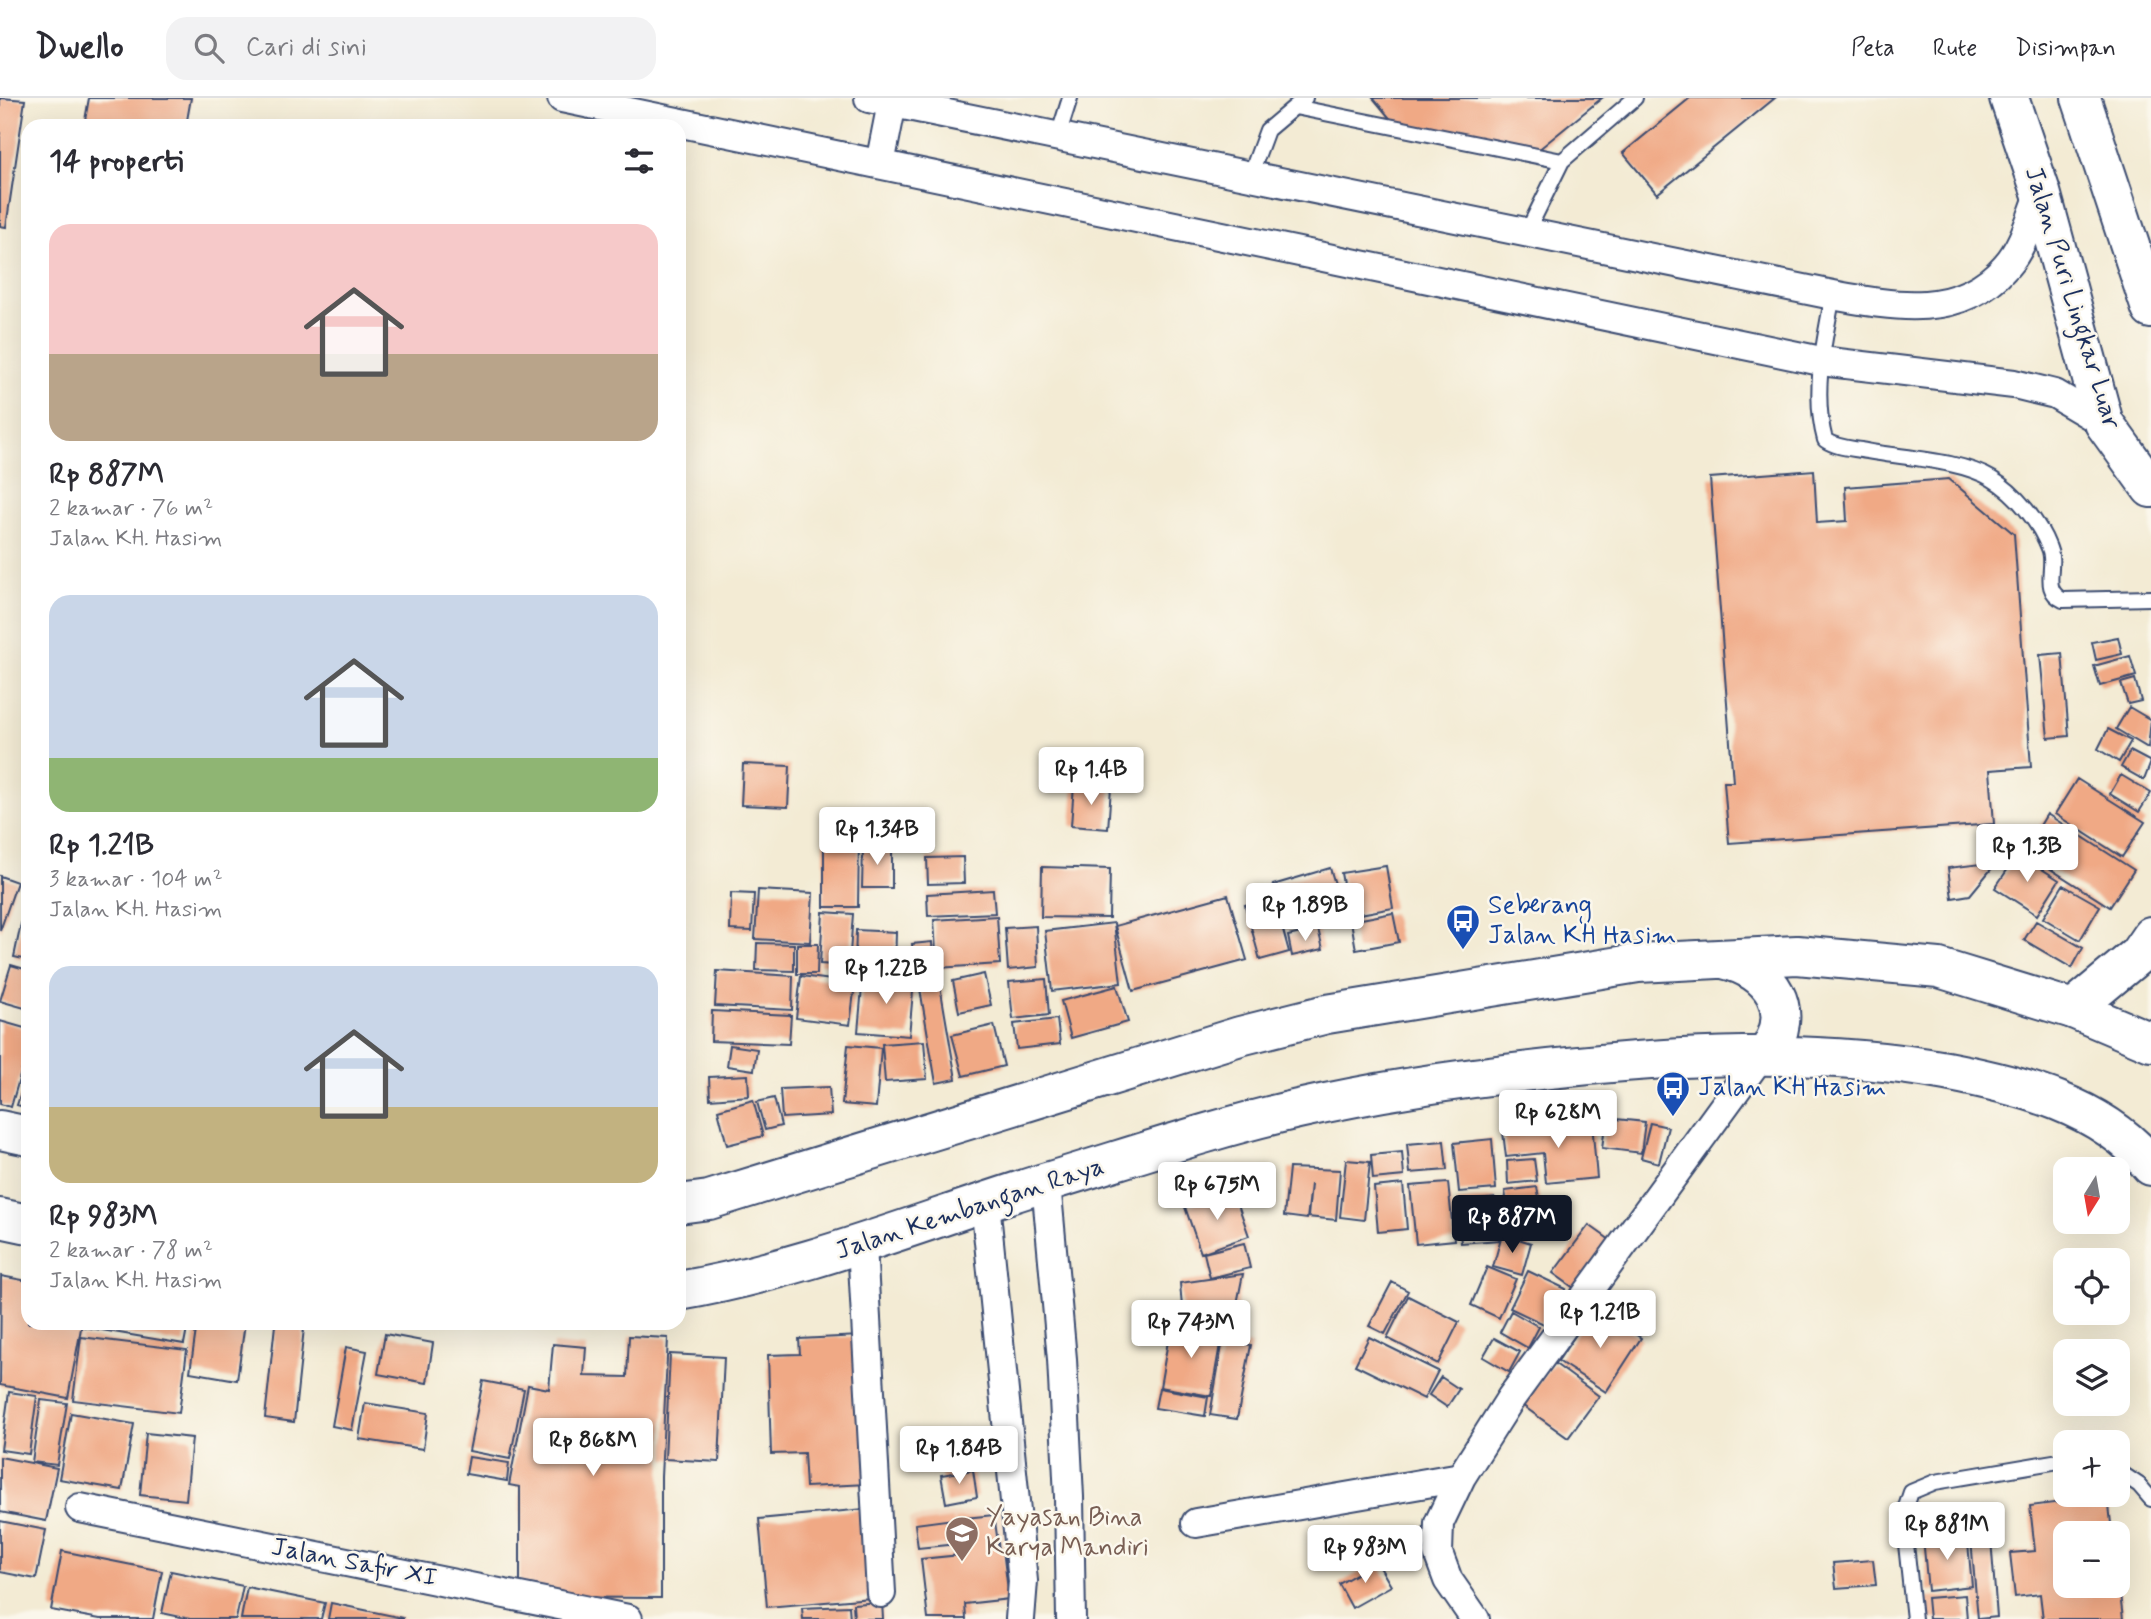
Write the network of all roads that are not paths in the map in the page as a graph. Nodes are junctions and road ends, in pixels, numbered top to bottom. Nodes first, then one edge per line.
1 (562, 98) edge
2 (1070, 98) edge
3 (1635, 98) edge
4 (2009, 98) edge
5 (2081, 98) edge
6 (881, 100) edge
7 (1300, 102) edge
8 (944, 105) edge
9 (663, 119) edge
10 (686, 124) edge
11 (1059, 136) junction
12 (1562, 161) junction
13 (880, 164) junction
14 (1250, 176) junction
15 (2041, 192) junction
16 (1527, 232) junction
17 (1833, 295) junction
18 (2151, 309) edge
19 (1821, 360) junction
20 (2104, 423) junction
21 (2151, 488) edge
22 (2151, 598) edge
23 (2151, 936) edge
24 (1717, 957) junction
25 (2073, 1009) junction
26 (2151, 1042) edge
27 (1765, 1054) junction
28 (0, 1130) edge
29 (21, 1134) edge
30 (2151, 1166) edge
31 (1046, 1183) junction
32 (985, 1202) junction
33 (686, 1203) edge
34 (0, 1218) edge
35 (21, 1222) edge
36 (862, 1245) junction
37 (686, 1290) edge
38 (2053, 1462) edge
39 (1461, 1478) junction
40 (2130, 1479) edge
41 (2151, 1499) edge
42 (80, 1508) dead end
43 (1196, 1523) dead end
44 (881, 1593) dead end
45 (594, 1616) edge
46 (628, 1619) edge
47 (1020, 1619) edge
48 (1071, 1619) edge
49 (1475, 1619) edge
50 (1914, 1619) edge

1 - 9 street
2 - 11 lane
3 - 12 lane
4 - 15 main road, Jalan Puri Lingkar Luar
5 - 18 main road
6 - 8 street
6 - 13 street
7 - 12 lane
7 - 14 lane
8 - 11 street
10 - 13 street
11 - 14 street
12 - 16 lane
13 - 19 street
14 - 16 street
15 - 17 street
15 - 20 main road, Jalan Puri Lingkar Luar
16 - 17 street
17 - 19 lane
19 - 20 street
19 - 22 lane
20 - 21 main road, Jalan Puri Lingkar Luar
23 - 25 main road
24 - 25 main road
24 - 27 main road
24 - 33 main road
25 - 26 main road
27 - 30 main road, Jalan Kembangan Raya
27 - 31 main road, Jalan Kembangan Raya
27 - 39 street
28 - 29 main road
31 - 32 main road, Jalan Kembangan Raya
31 - 48 street
32 - 36 main road, Jalan Kembangan Raya
32 - 47 street
34 - 35 main road
36 - 37 main road, Jalan Kembangan Raya
36 - 44 street
38 - 50 lane
39 - 43 street
39 - 49 street
40 - 41 lane
42 - 45 street, Jalan Safir XI
45 - 46 street, Jalan Safir XI

